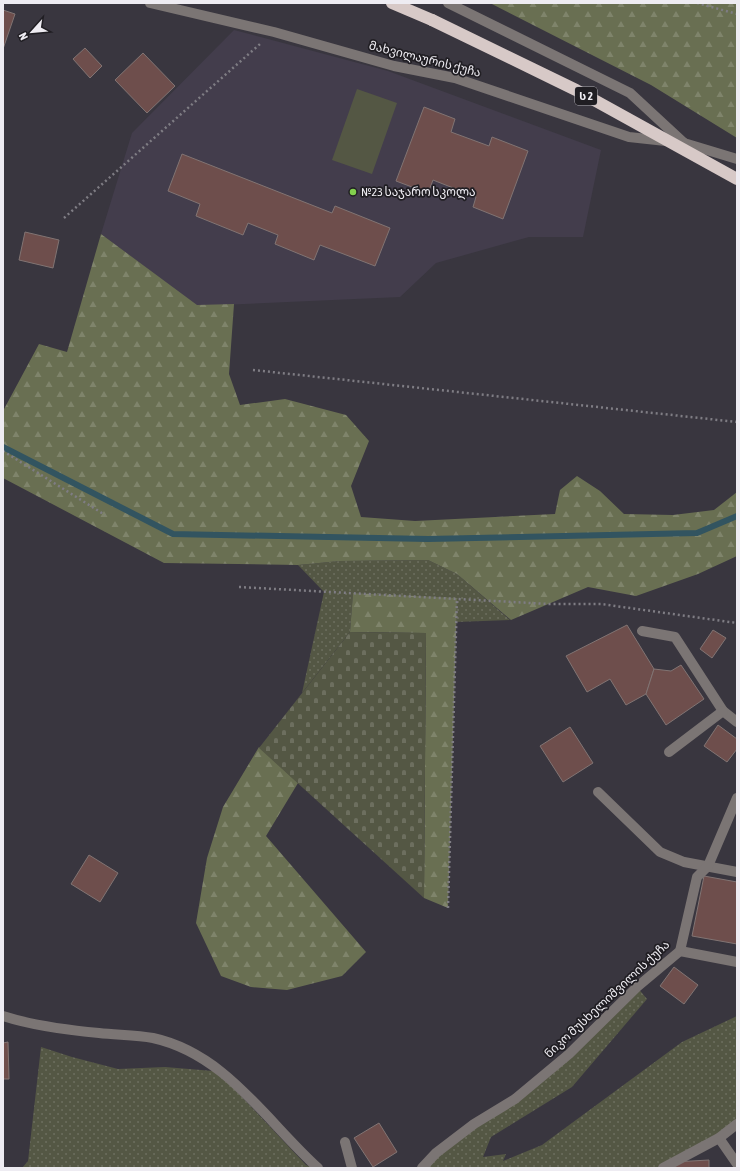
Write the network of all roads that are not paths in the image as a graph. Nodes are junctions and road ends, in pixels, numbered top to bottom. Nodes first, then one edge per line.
1 (150, 3) edge
2 (392, 3) edge
3 (448, 3) edge
4 (684, 143) junction
5 (737, 159) edge
6 (737, 179) edge
7 (642, 631) dead end
8 (723, 711) junction
9 (737, 722) edge
10 (669, 752) dead end
11 (598, 792) dead end
12 (737, 798) edge
13 (708, 866) junction
14 (737, 872) edge
15 (680, 951) junction
16 (737, 962) edge
17 (3, 1016) edge
18 (737, 1124) edge
19 (719, 1138) junction
20 (345, 1142) dead end
21 (737, 1164) edge
22 (318, 1168) edge
23 (352, 1168) edge
24 (422, 1168) edge
25 (663, 1168) edge

1 - 4 street, მახვილაურის ქუჩა
2 - 6 highway, ს 2, bridge
3 - 4 street
4 - 5 street, მახვილაურის ქუჩა
7 - 8 street
8 - 9 street
8 - 10 street
11 - 13 street
12 - 13 street, ნიკო მუსხელიშვილის ქუჩა
13 - 14 street
13 - 15 street, ნიკო მუსხელიშვილის ქუჩა
15 - 16 street
15 - 24 street, ნიკო მუსხელიშვილის ქუჩა
17 - 22 street
18 - 19 street
19 - 21 street
19 - 25 street
20 - 23 street

